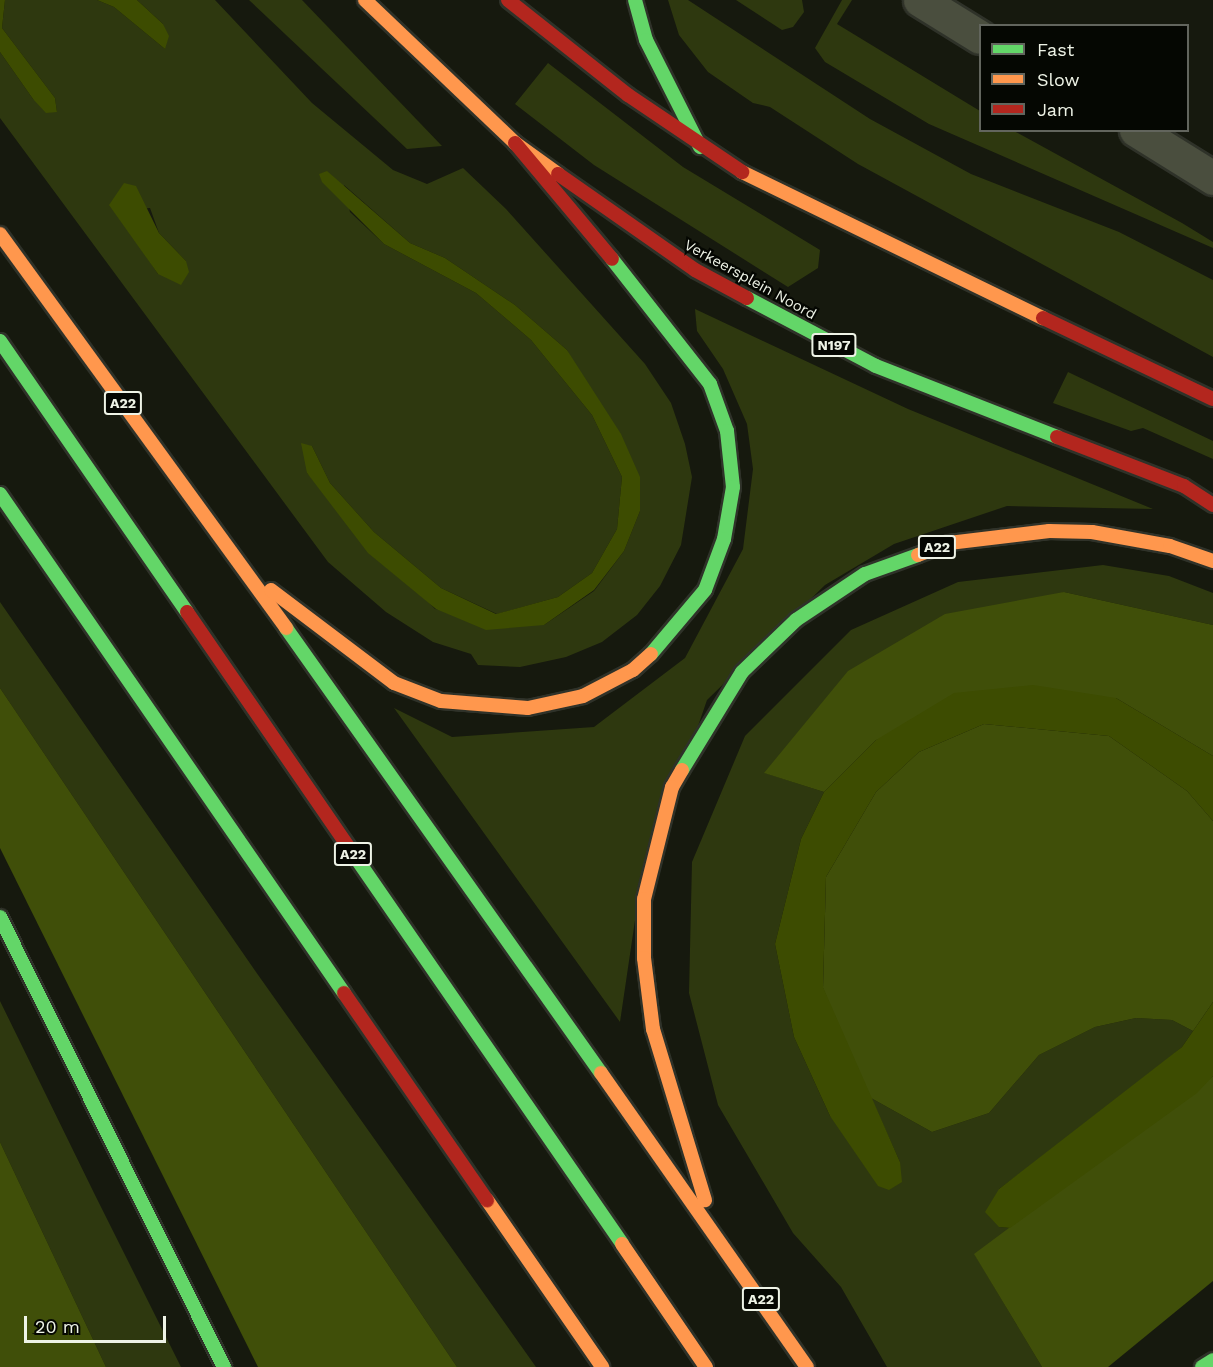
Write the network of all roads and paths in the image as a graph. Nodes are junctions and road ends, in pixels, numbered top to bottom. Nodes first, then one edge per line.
1 (365, 0) edge
2 (508, 0) edge
3 (635, 0) edge
4 (920, 0) edge
5 (979, 36) edge
6 (1139, 132) edge
7 (515, 143) junction
8 (700, 147) junction
9 (1213, 178) edge
10 (0, 234) edge
11 (0, 341) edge
12 (1213, 399) edge
13 (0, 494) edge
14 (1213, 505) edge
15 (1213, 561) edge
16 (246, 571) junction
17 (0, 918) edge
18 (715, 1230) junction
19 (1213, 1360) edge
20 (224, 1367) edge
21 (602, 1367) edge
22 (706, 1367) edge
23 (807, 1367) edge
24 (1202, 1367) edge

1 - 7 main road, Verkeersplein Noord / N197
2 - 8 main road
3 - 8 main road
4 - 5 street
6 - 9 street
7 - 14 main road, Verkeersplein Noord / N197
7 - 16 main road, A22
8 - 12 main road
10 - 16 main road, A22
11 - 22 main road, A22
13 - 21 main road
15 - 18 main road, A22
16 - 18 main road, A22
17 - 20 main road
18 - 23 main road, A22
19 - 24 main road

